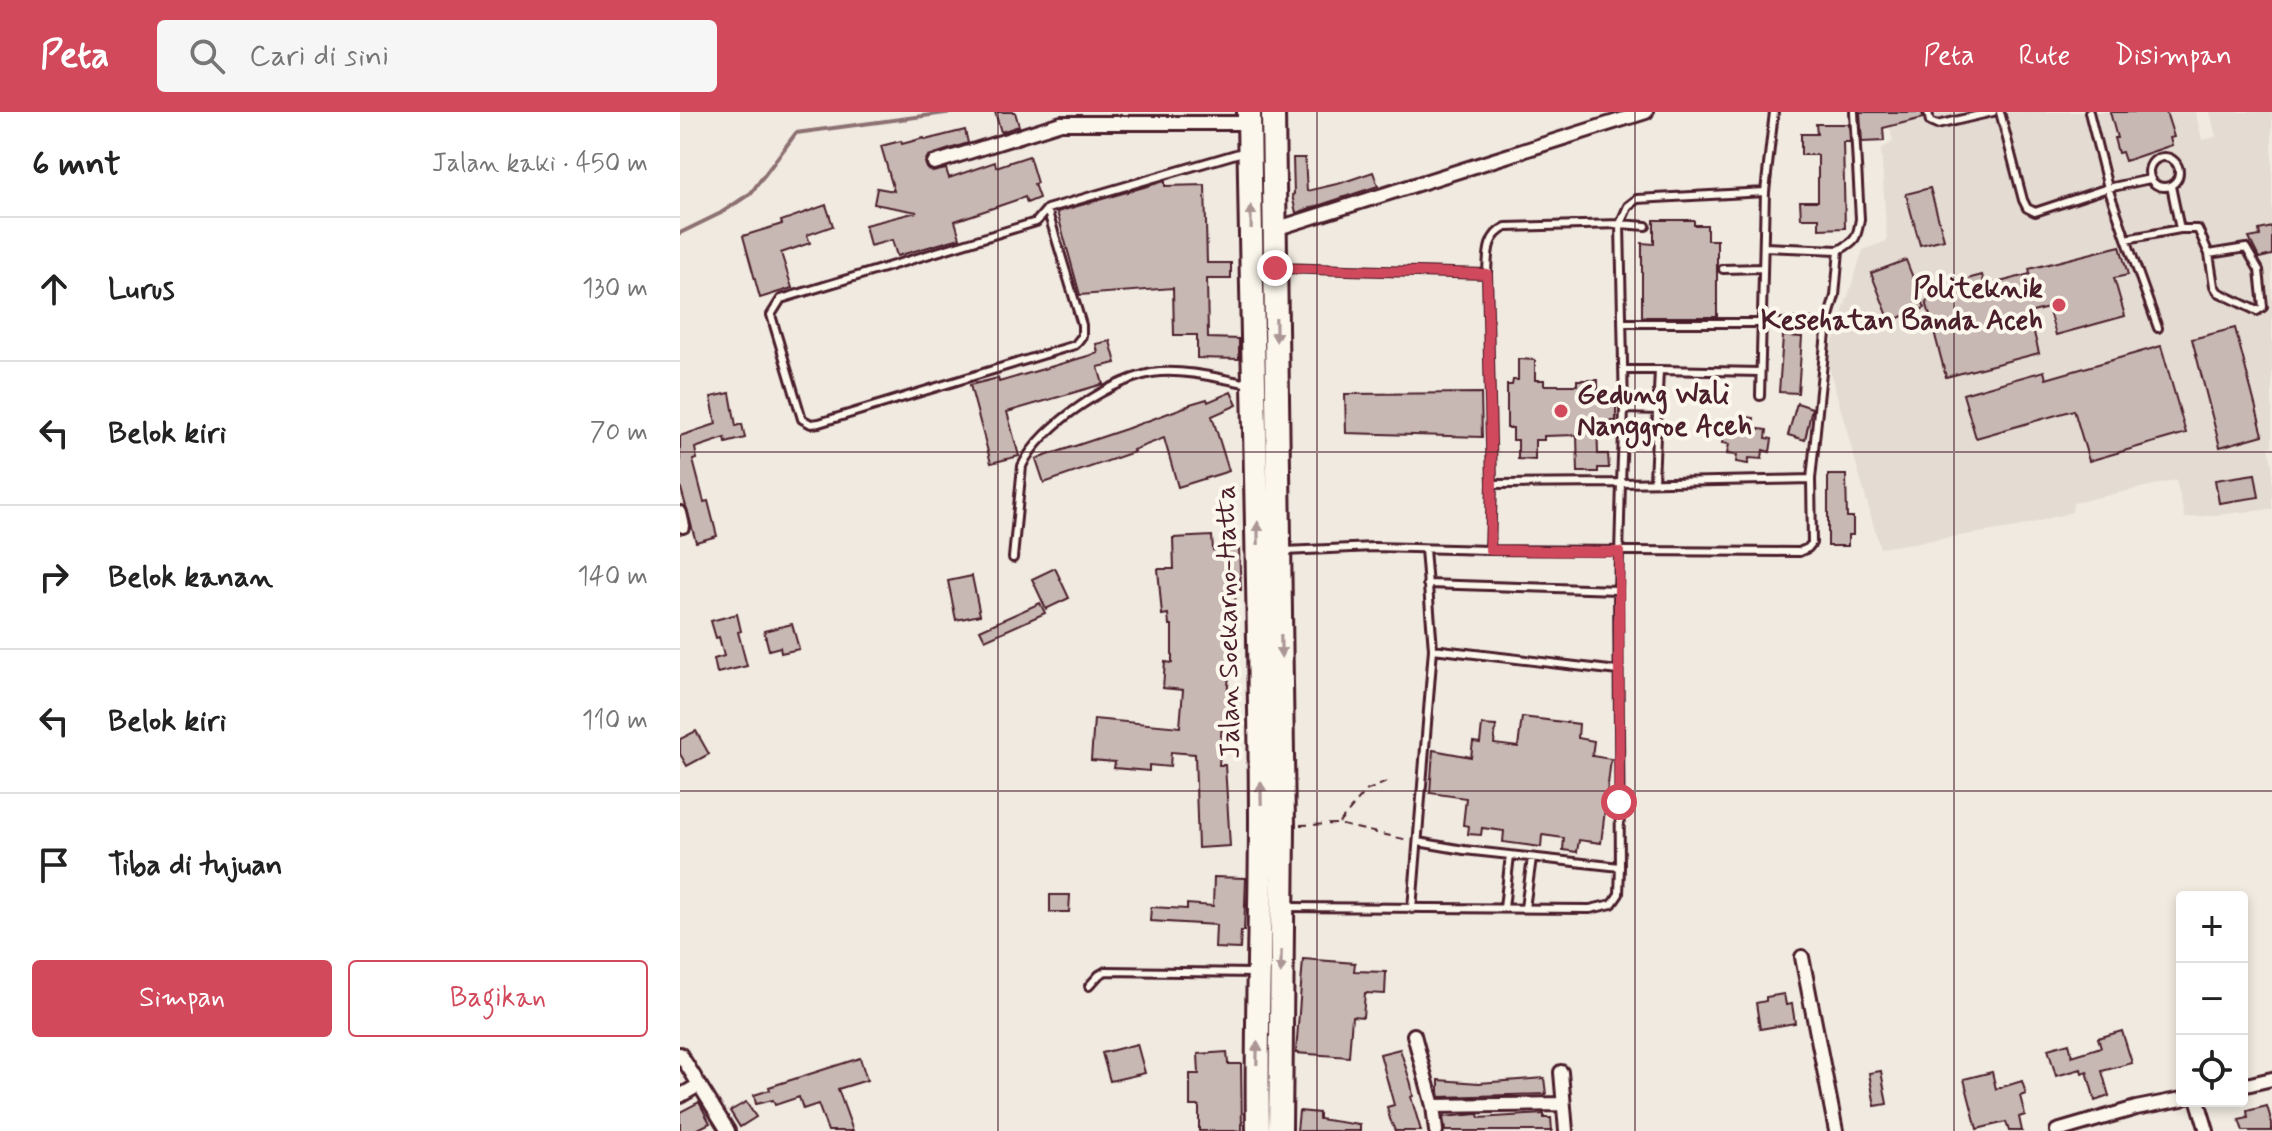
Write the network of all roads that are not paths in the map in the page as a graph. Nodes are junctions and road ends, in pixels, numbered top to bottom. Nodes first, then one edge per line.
1 (1273, 112) edge
2 (1646, 112) edge
3 (1774, 112) edge
4 (1854, 112) edge
5 (1928, 112) edge
6 (1993, 112) edge
7 (2000, 112) edge
8 (2089, 112) edge
9 (1249, 118) edge
10 (1249, 150) junction
11 (934, 163) dead end
12 (2150, 179) junction
13 (2171, 186) junction
14 (2108, 188) junction
15 (1765, 192) junction
16 (1047, 209) junction
17 (1620, 224) junction
18 (1646, 226) dead end
19 (1275, 229) junction
20 (2180, 229) junction
21 (2126, 239) junction
22 (1764, 247) junction
23 (1839, 250) junction
24 (2209, 254) junction
25 (1275, 268) junction
26 (1763, 268) junction
27 (1723, 269) dead end
28 (1487, 274) junction
29 (1622, 323) junction
30 (1761, 323) junction
31 (1827, 323) junction
32 (2158, 328) dead end
33 (1623, 370) junction
34 (1659, 370) junction
35 (1760, 372) junction
36 (1255, 385) junction
37 (1760, 396) dead end
38 (1624, 409) junction
39 (1659, 410) junction
40 (1811, 479) junction
41 (1654, 481) junction
42 (1621, 483) junction
43 (1492, 484) junction
44 (1425, 549) junction
45 (1490, 550) junction
46 (1279, 551) junction
47 (1619, 552) junction
48 (1013, 558) dead end
49 (1427, 584) junction
50 (1618, 590) junction
51 (1433, 649) junction
52 (1618, 671) junction
53 (1418, 842) junction
54 (1510, 855) junction
55 (1532, 858) junction
56 (1620, 867) junction
57 (1282, 907) junction
58 (1504, 908) junction
59 (1525, 908) junction
60 (1412, 909) junction
61 (1802, 957) dead end
62 (1259, 973) junction
63 (1089, 986) dead end
64 (1414, 1035) dead end
65 (680, 1054) edge
66 (1561, 1072) dead end
67 (2272, 1079) edge
68 (699, 1085) junction
69 (2248, 1085) edge
70 (680, 1096) edge
71 (2176, 1100) edge
72 (1563, 1104) junction
73 (1433, 1106) junction
74 (2200, 1107) edge
75 (728, 1131) edge
76 (1258, 1131) edge
77 (1280, 1131) edge
78 (1436, 1131) edge
79 (1566, 1131) edge
80 (1836, 1131) edge
81 (2057, 1131) edge
82 (2207, 1131) edge

1 - 19 highway, Jalan Soekarno-Hatta
2 - 19 street
3 - 15 lane
4 - 23 lane
5 - 6 lane
7 - 14 lane
8 - 14 lane
9 - 10 highway, Jalan Soekarno-Hatta
9 - 11 street
10 - 16 lane
36 -> 10 highway, Jalan Soekarno-Hatta
12 - 13 lane
12 - 13 lane
12 - 14 lane
13 - 20 lane
14 - 21 lane
15 - 17 lane
15 - 22 lane
16 - 16 lane
17 - 18 lane
17 - 28 lane
17 - 29 lane
19 - 25 highway, Jalan Soekarno-Hatta
20 - 21 lane
20 - 24 lane
21 - 32 lane
22 - 23 lane
22 - 26 lane
23 - 31 lane
24 - 24 lane
25 - 28 lane
25 -> 46 highway, Jalan Soekarno-Hatta
26 - 27 lane
26 - 30 lane
28 - 43 lane
29 - 30 lane
29 - 33 lane
30 - 31 lane
30 - 35 lane
31 - 40 lane
33 - 34 lane
33 - 38 lane
34 - 35 lane
34 - 39 lane
35 - 37 lane
36 - 48 lane
62 -> 36 highway, Jalan Soekarno-Hatta
38 - 39 lane
38 - 42 lane
39 - 41 lane
40 - 41 lane
40 - 47 lane
41 - 42 lane
42 - 43 lane
42 - 47 lane
43 - 45 lane
44 - 45 lane
44 - 46 lane
44 - 49 lane
45 - 47 lane
46 -> 57 highway, Jalan Soekarno-Hatta
47 - 50 lane
49 - 50 lane
49 - 51 lane
50 - 52 lane
51 - 52 lane
51 - 53 lane
52 - 56 lane
53 - 54 lane
53 - 60 lane
54 - 55 lane
54 - 58 lane
55 - 56 lane
55 - 59 lane
56 - 59 lane
57 - 60 lane
57 -> 77 highway, Jalan Soekarno-Hatta
58 - 59 lane
58 - 60 lane
61 - 80 street
62 - 63 lane
76 -> 62 highway, Jalan Soekarno-Hatta
64 - 73 street
65 - 68 street
66 - 72 street
67 - 69 street
68 - 70 street
68 - 75 street
71 - 81 street
72 - 73 street
72 - 79 street
73 - 78 street
74 - 82 street

